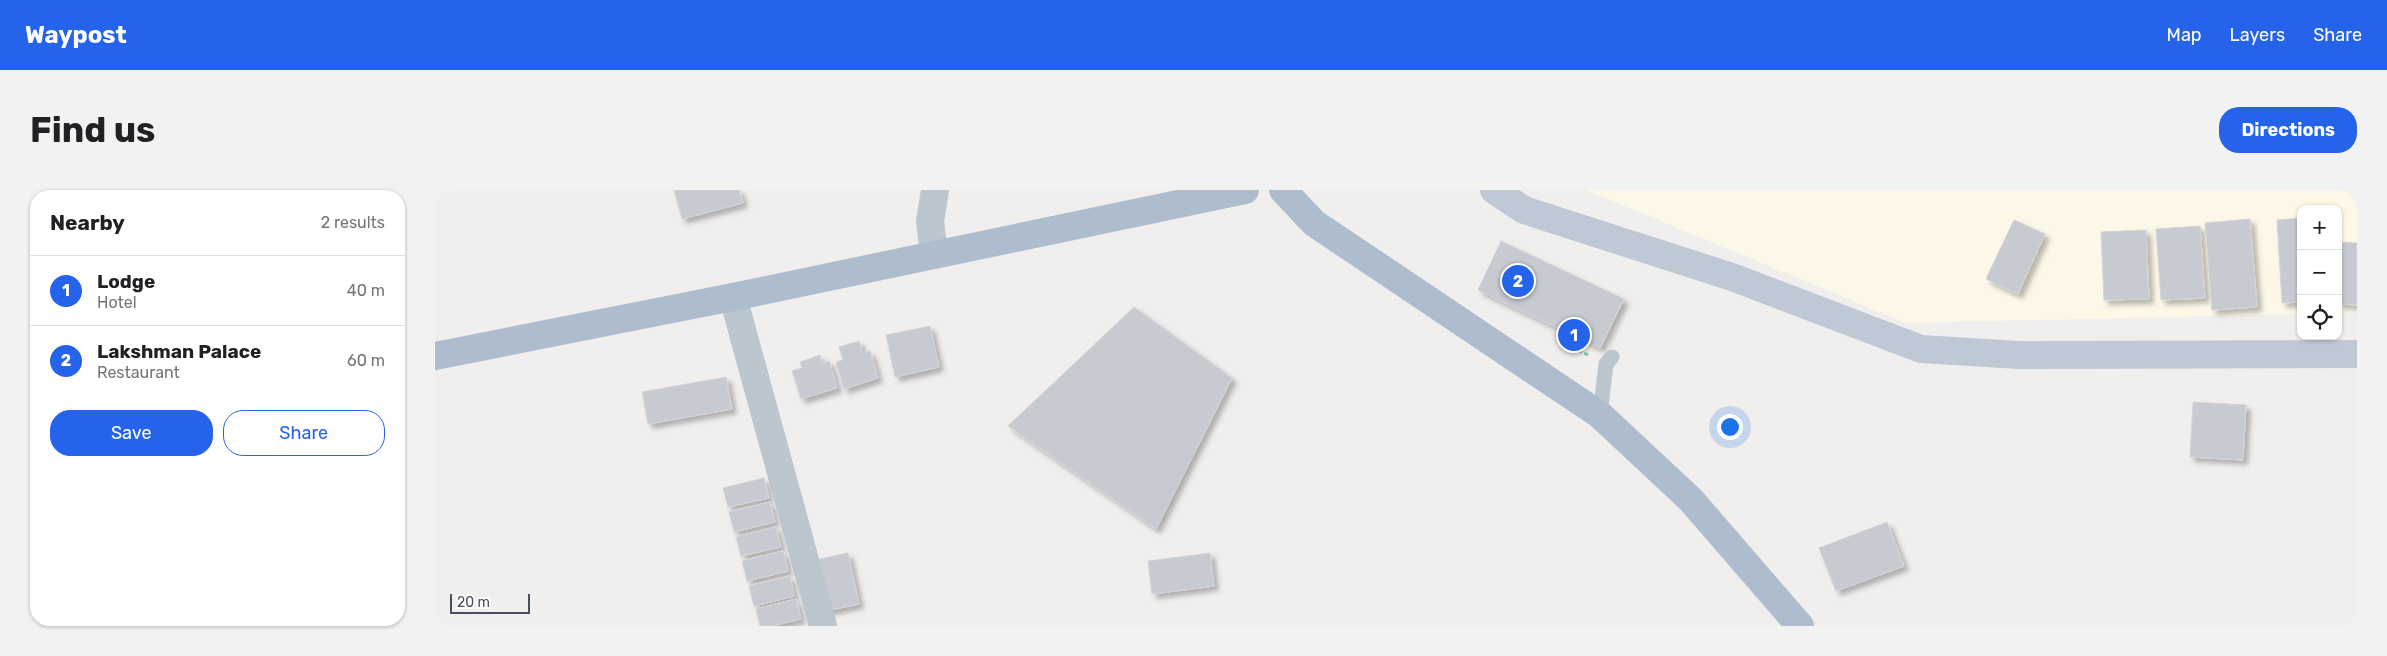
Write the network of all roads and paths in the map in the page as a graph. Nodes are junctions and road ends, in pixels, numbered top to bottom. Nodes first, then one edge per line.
1 (935, 190) edge
2 (1245, 190) edge
3 (1283, 190) edge
4 (1494, 190) edge
5 (934, 255) junction
6 (733, 297) junction
7 (1574, 336) dead end
8 (2357, 354) edge
9 (435, 356) edge
10 (1609, 361) joint
11 (1600, 415) junction
12 (823, 626) edge
13 (1800, 626) edge

1 - 5 street
2 - 5 main road
3 - 11 main road
4 - 8 main road
5 - 6 main road
6 - 9 main road
6 - 12 street
7 - 10 path
10 - 11 lane
11 - 13 main road

